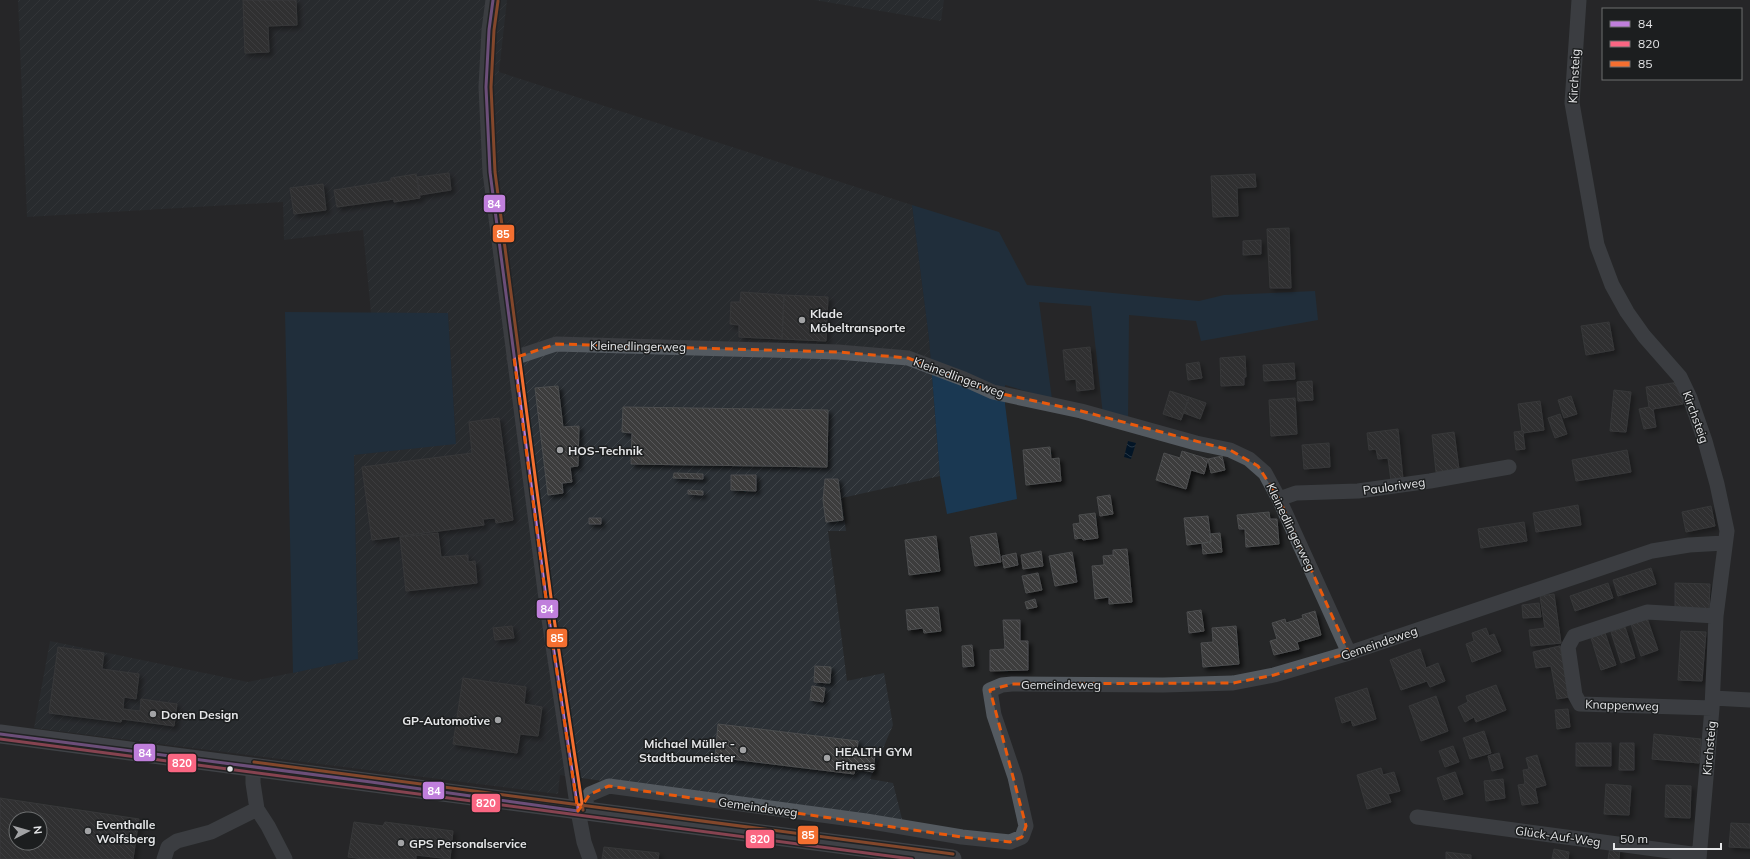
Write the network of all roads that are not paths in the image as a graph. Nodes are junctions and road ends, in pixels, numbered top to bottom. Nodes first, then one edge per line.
1 (493, 0) edge
2 (1579, 0) edge
3 (514, 358) junction
4 (1509, 467) dead end
5 (1279, 499) junction
6 (1724, 543) junction
7 (1716, 616) junction
8 (1349, 653) junction
9 (1750, 700) edge
10 (1712, 703) junction
11 (0, 734) edge
12 (253, 767) junction
13 (257, 809) junction
14 (578, 812) junction
15 (1418, 817) dead end
16 (1699, 857) edge
17 (164, 859) edge
18 (285, 859) edge
19 (590, 859) edge
20 (952, 859) edge

1 - 3 street
2 - 6 street, Kirchsteig
3 - 5 street, Kleinedlingerweg
3 - 14 street
4 - 5 street, Pauloriweg
5 - 8 street, Kleinedlingerweg
6 - 7 street, Kirchsteig
6 - 8 street, Gemeindeweg
7 - 10 street, Kirchsteig
7 - 10 street, Knappenweg
8 - 14 street, Gemeindeweg
9 - 10 street
10 - 16 street, Kirchsteig
11 - 12 main road
12 - 13 street
12 - 14 main road
13 - 17 street
13 - 18 street
14 - 19 street
14 - 20 main road
15 - 16 street, Glück-Auf-Weg

